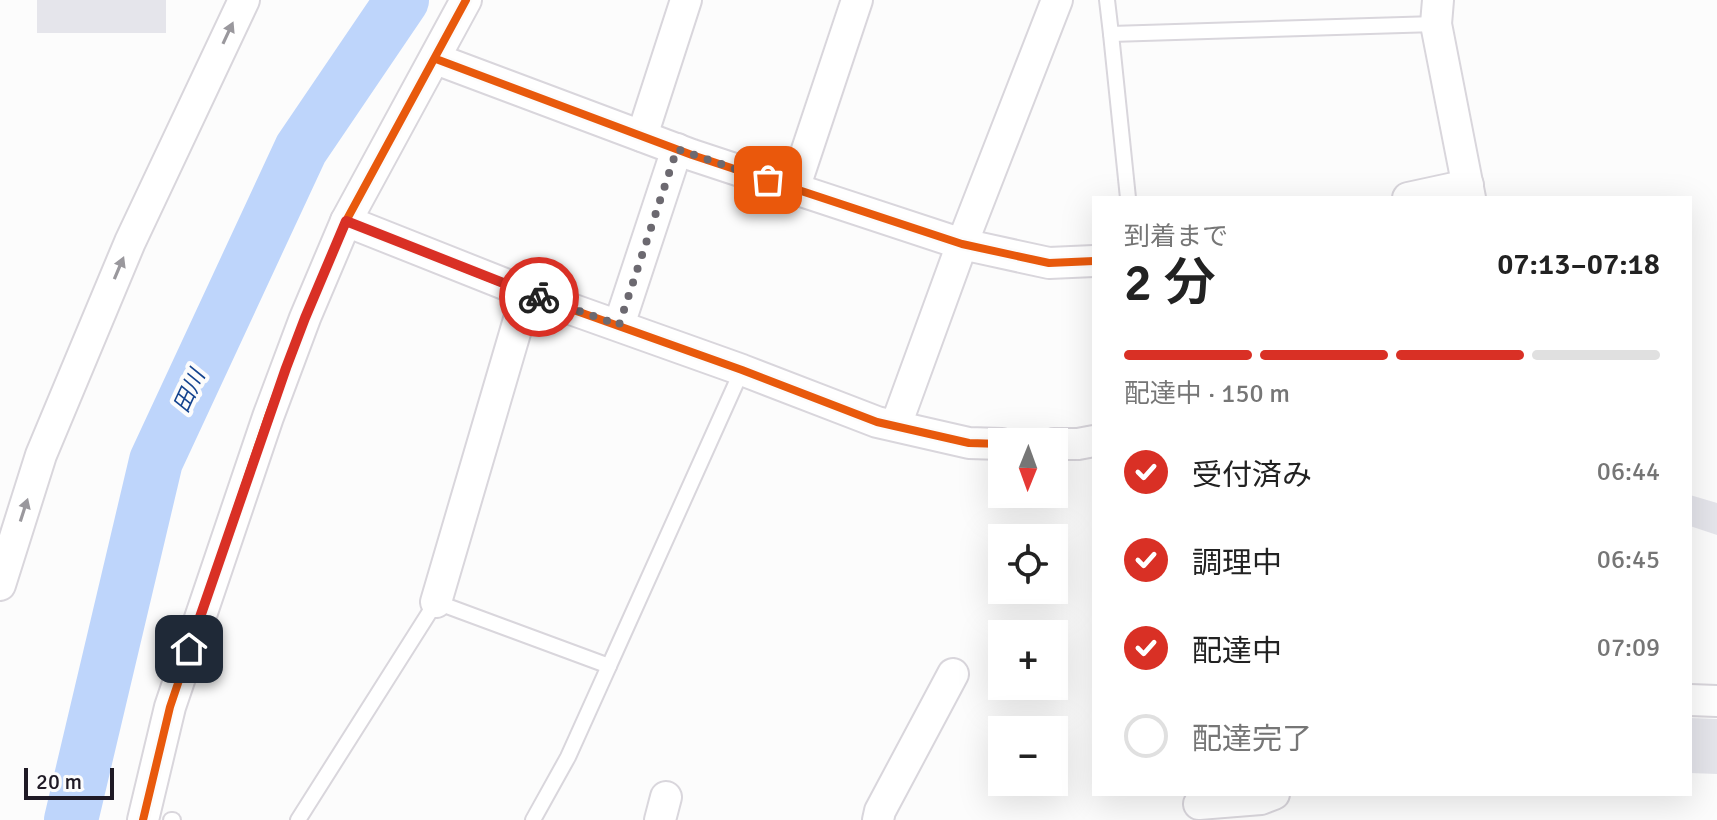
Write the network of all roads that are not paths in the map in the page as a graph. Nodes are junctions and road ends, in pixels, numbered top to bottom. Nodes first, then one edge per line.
1 (244, 0) edge
2 (466, 0) edge
3 (686, 0) edge
4 (857, 0) edge
5 (1057, 0) edge
6 (1107, 0) edge
7 (1437, 12) edge
8 (1111, 34) junction
9 (436, 59) junction
10 (642, 136) junction
11 (677, 149) junction
12 (794, 189) junction
13 (1469, 191) edge
14 (1128, 196) edge
15 (1425, 196) edge
16 (346, 221) junction
17 (962, 244) junction
18 (1092, 261) edge
19 (527, 292) junction
20 (619, 325) junction
21 (742, 370) junction
22 (896, 425) junction
23 (1092, 441) edge
24 (988, 444) edge
25 (1068, 444) edge
26 (0, 585) edge
27 (436, 602) junction
28 (609, 666) junction
29 (953, 674) dead end
30 (1692, 700) edge
31 (1717, 701) edge
32 (1269, 796) edge
33 (1199, 806) edge
34 (143, 820) edge
35 (298, 820) edge
36 (533, 820) edge
37 (878, 820) edge

26 -> 1 street
2 - 9 street
3 - 10 street
4 - 12 street
5 - 17 street
6 - 8 lane
7 - 8 lane
7 - 13 street
8 - 14 lane
9 - 10 street
9 - 16 street
10 - 11 street
11 - 12 street
11 - 20 street
12 - 17 street
13 - 15 street
16 - 19 street
16 - 34 street
17 - 18 street
17 - 22 street
19 - 20 street
19 - 27 street
20 - 21 street
21 - 22 street
21 - 28 lane
22 - 24 street
23 - 25 street
27 - 28 lane
27 - 35 lane
28 - 36 lane
29 - 37 street
30 - 31 street
32 - 33 street

